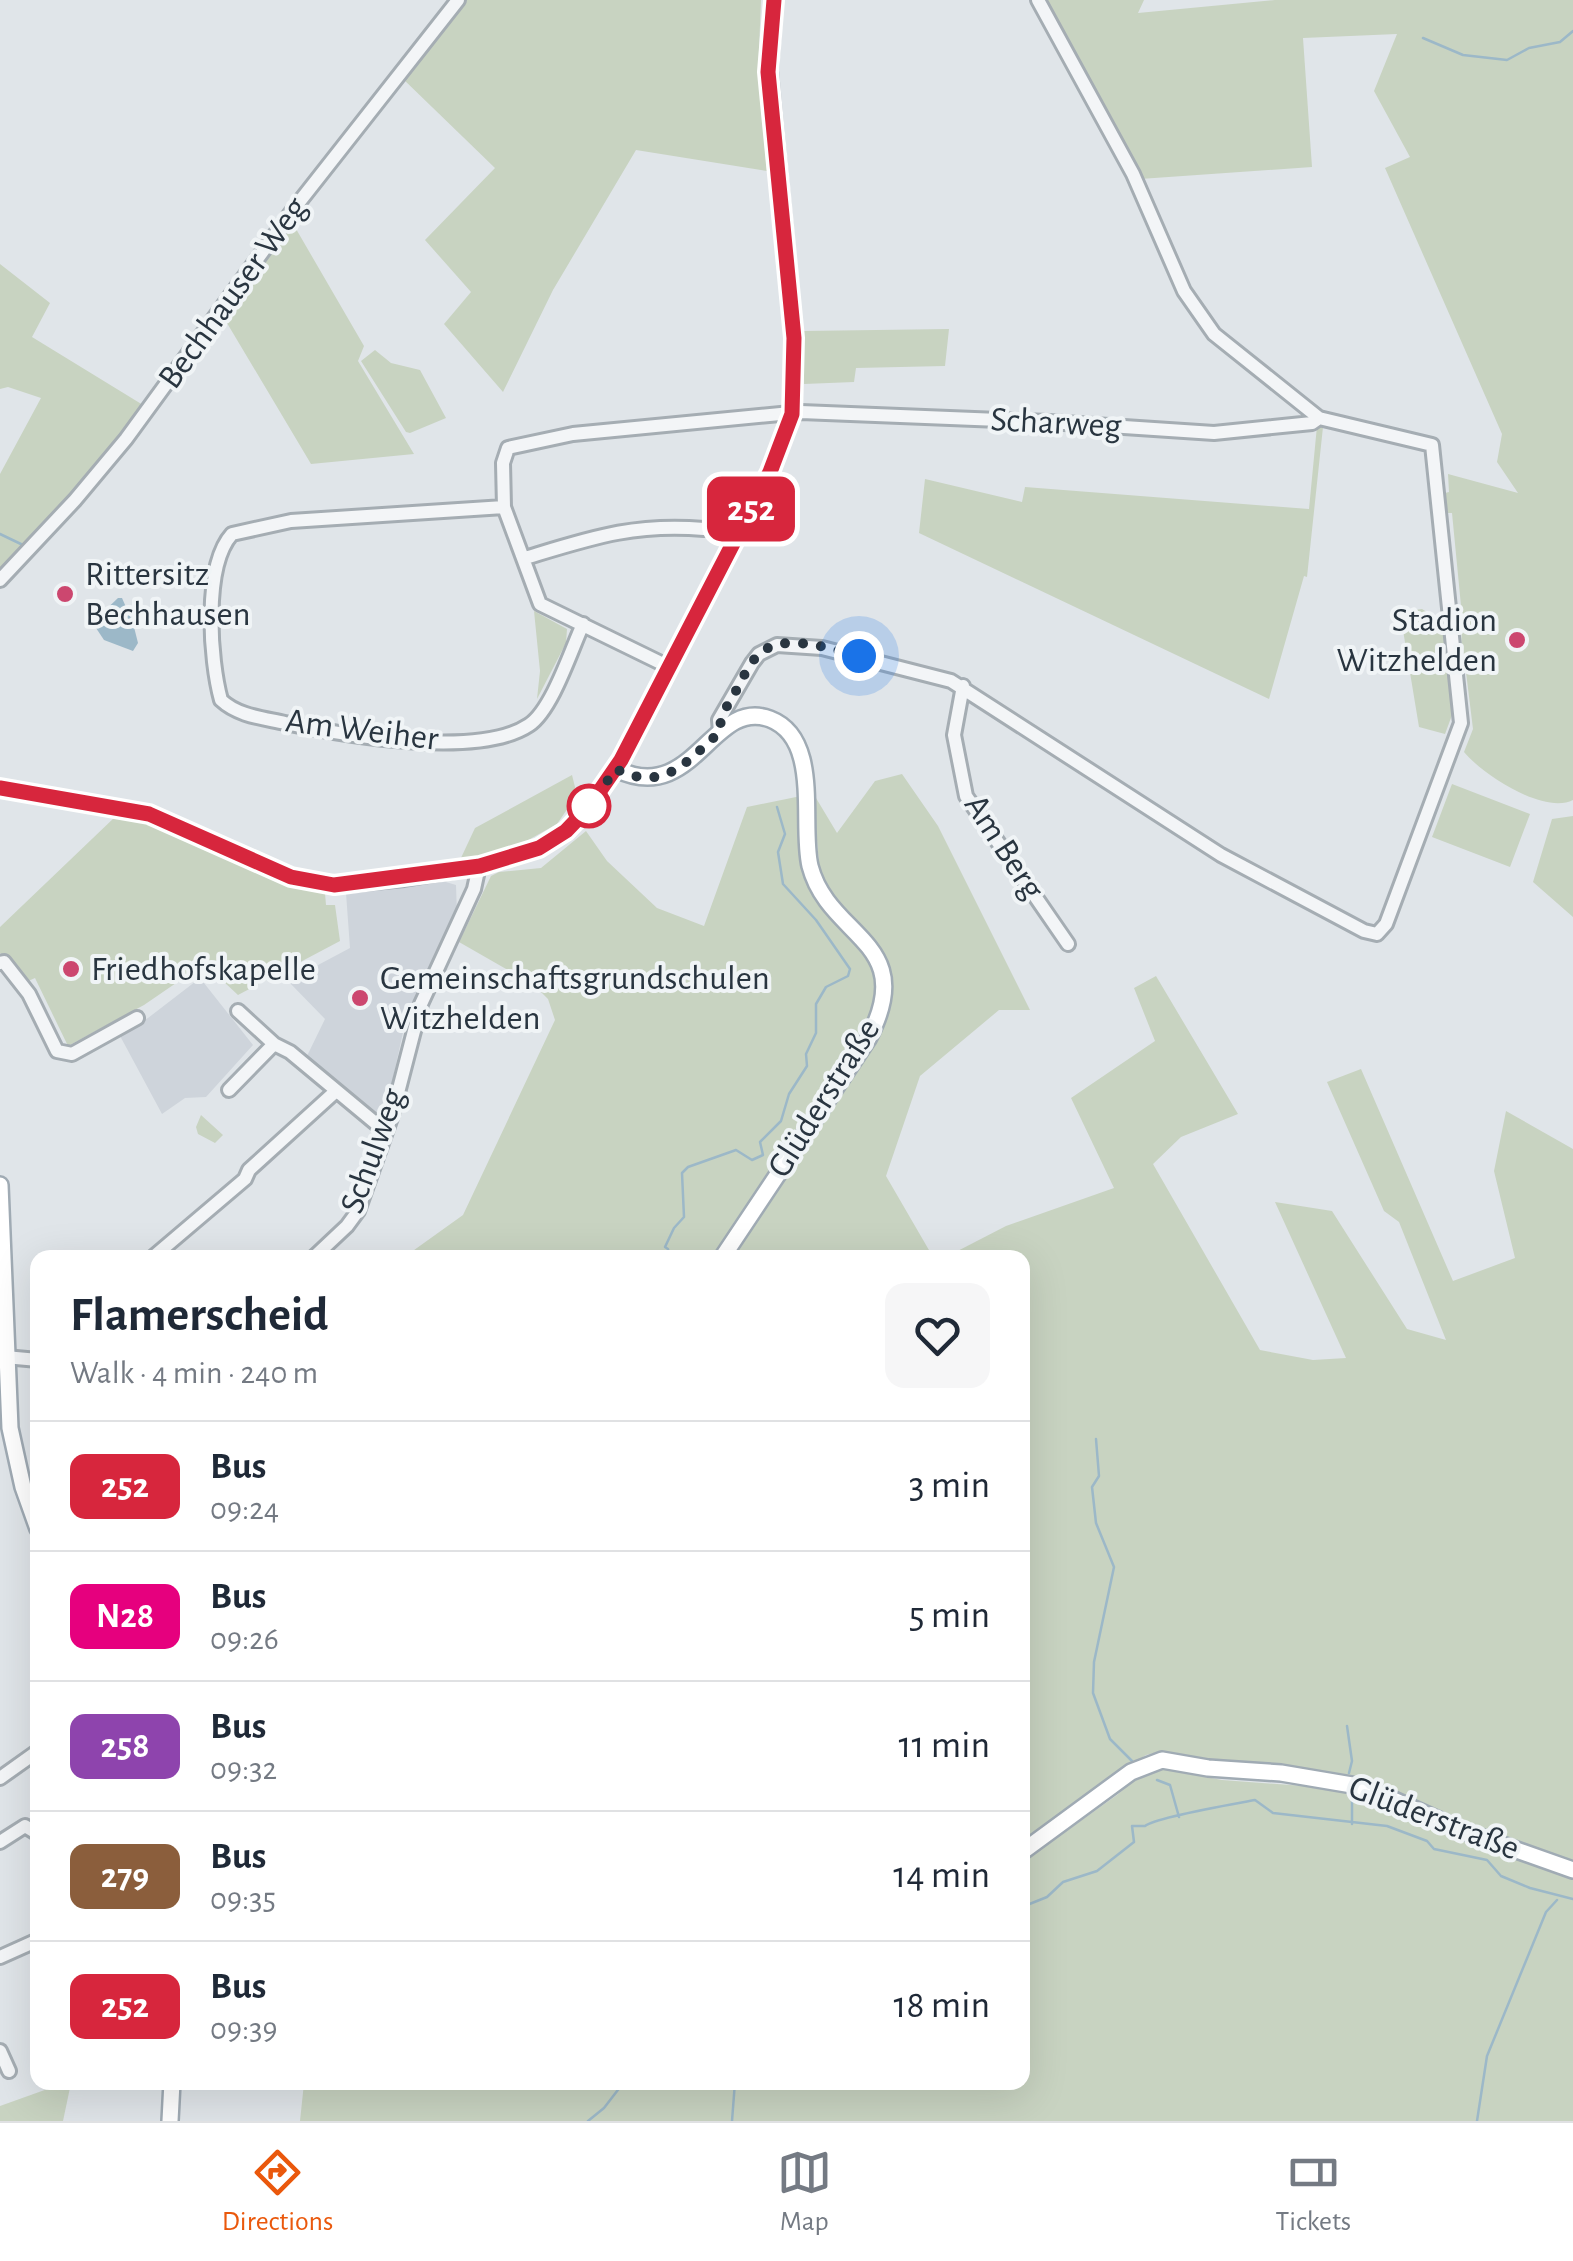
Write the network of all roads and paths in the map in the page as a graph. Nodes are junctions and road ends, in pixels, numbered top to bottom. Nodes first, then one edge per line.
1 (458, 0) edge
2 (774, 0) edge
3 (1038, 0) edge
4 (792, 414) junction
5 (1320, 418) junction
6 (504, 507) junction
7 (704, 529) dead end
8 (525, 558) junction
9 (0, 580) edge
10 (584, 624) junction
11 (668, 667) junction
12 (963, 686) junction
13 (720, 732) junction
14 (616, 769) junction
15 (0, 788) edge
16 (480, 866) junction
17 (1068, 944) dead end
18 (0, 963) edge
19 (238, 1011) dead end
20 (138, 1018) dead end
21 (274, 1044) junction
22 (229, 1090) dead end
23 (336, 1091) junction
24 (386, 1132) junction
25 (0, 1184) edge
26 (161, 1250) edge
27 (322, 1250) edge
28 (727, 1250) edge
29 (6, 1357) junction
30 (30, 1359) edge
31 (30, 1501) edge
32 (30, 1757) edge
33 (0, 1778) edge
34 (30, 1829) edge
35 (0, 1842) edge
36 (1030, 1846) edge
37 (1573, 1870) edge
38 (30, 1944) edge
39 (0, 1957) edge
40 (0, 2051) edge
41 (9, 2071) dead end
42 (172, 2090) edge
43 (170, 2121) edge

1 - 9 street, Bechhauser Weg
2 - 4 main road
3 - 5 street, Scharweg
4 - 5 street, Scharweg
4 - 6 street
4 - 11 main road
5 - 12 street, Scharweg
6 - 8 street
6 - 10 street, Am Weiher
7 - 8 street
8 - 10 street
10 - 11 street
11 - 14 main road
12 - 13 street
12 - 17 street, Am Berg
13 - 14 main road, Glüderstraße
13 - 28 main road, Glüderstraße
14 - 16 main road
15 - 16 main road
16 - 24 street, Schulweg
18 - 20 street
19 - 21 street
21 - 22 street
21 - 23 street
23 - 24 street
23 - 26 street
24 - 27 street, Schulweg
25 - 29 main road
29 - 30 street
29 - 31 main road
32 - 33 street
34 - 35 street
36 - 37 main road, Glüderstraße
38 - 39 street
40 - 41 street
42 - 43 main road

